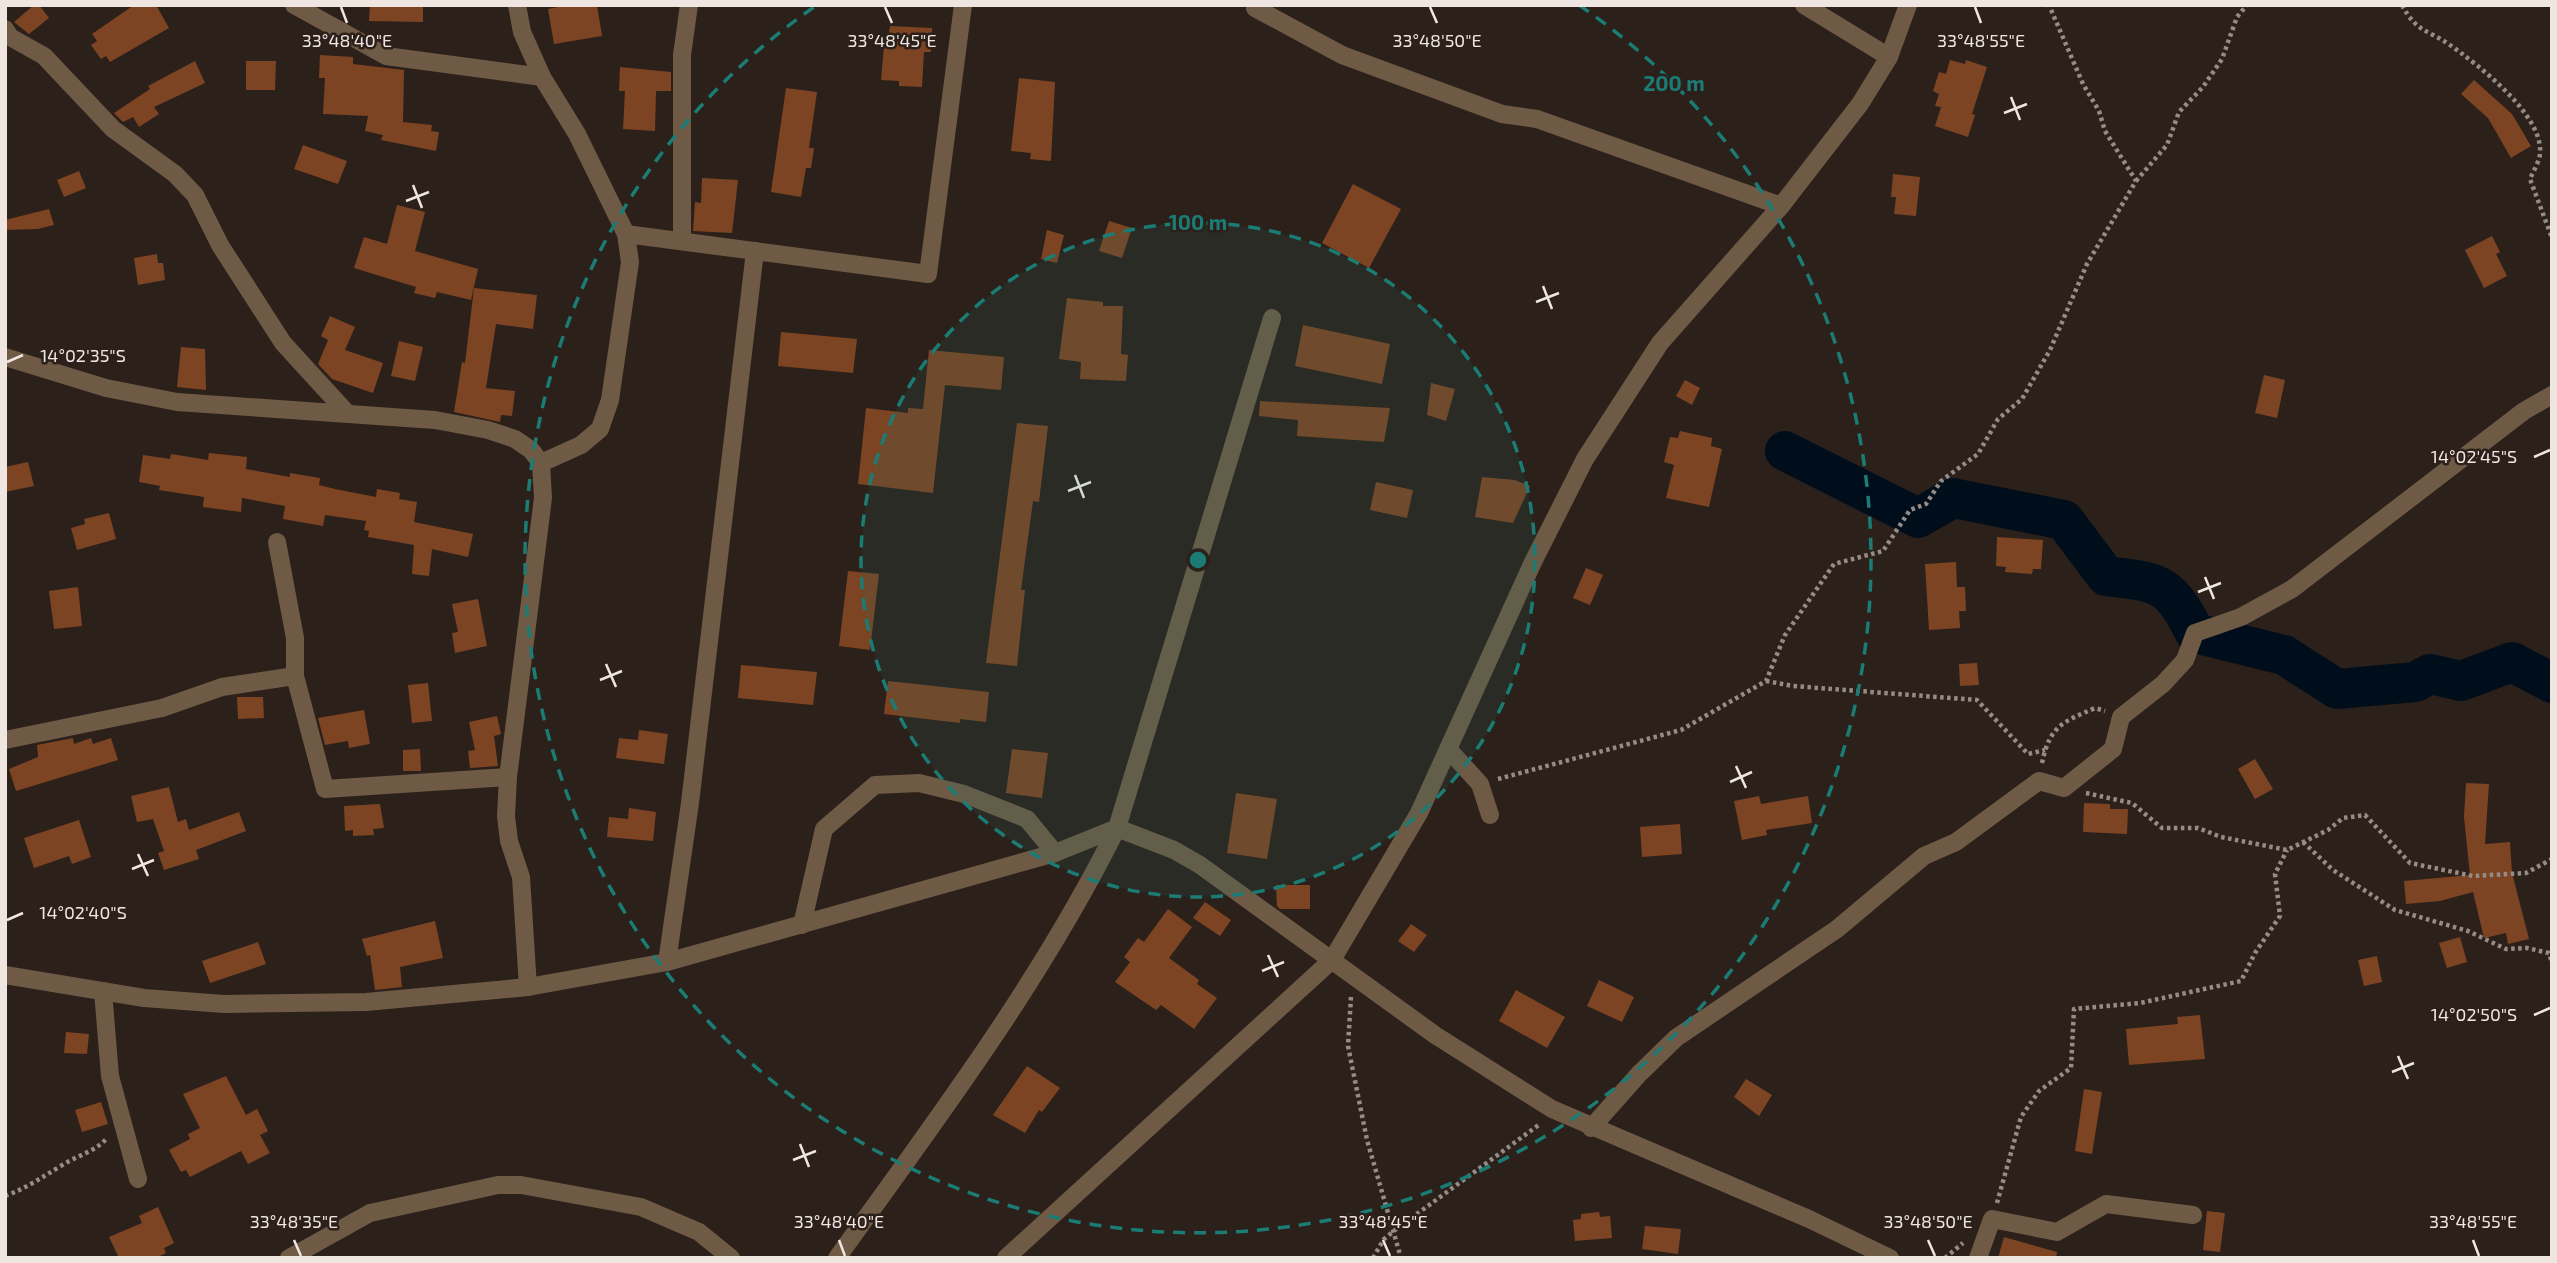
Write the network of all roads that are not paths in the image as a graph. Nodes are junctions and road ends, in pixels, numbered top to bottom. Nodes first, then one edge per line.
1 (294, 5) edge
2 (517, 5) edge
3 (689, 5) edge
4 (963, 5) edge
5 (1804, 5) edge
6 (1908, 5) edge
7 (1255, 8) dead end
8 (5, 29) edge
9 (1889, 57) junction
10 (542, 77) junction
11 (1781, 206) junction
12 (626, 234) junction
13 (682, 241) junction
14 (755, 251) junction
15 (1272, 318) dead end
16 (5, 357) edge
17 (2552, 395) edge
18 (348, 413) junction
19 (541, 464) junction
20 (277, 541) dead end
21 (295, 676) junction
22 (5, 740) edge
23 (1449, 750) junction
24 (508, 777) junction
25 (1490, 815) dead end
26 (1116, 828) junction
27 (1055, 853) junction
28 (802, 925) junction
29 (1332, 960) junction
30 (667, 962) junction
31 (5, 975) edge
32 (528, 987) junction
33 (103, 991) junction
34 (1591, 1128) junction
35 (138, 1179) dead end
36 (2193, 1215) dead end
37 (1865, 1252) edge
38 (289, 1258) edge
39 (732, 1258) edge
40 (837, 1258) edge
41 (1006, 1258) edge
42 (1890, 1258) edge
43 (1978, 1258) edge

1 - 10 street
2 - 10 street
3 - 13 street
4 - 14 street
5 - 9 street
6 - 9 street
7 - 11 street
8 - 18 street
9 - 11 street
10 - 12 street
11 - 23 street
12 - 13 street
12 - 19 street
13 - 14 street
14 - 30 street
15 - 26 street
16 - 18 street
17 - 34 street
18 - 19 street
19 - 24 street
20 - 21 street
21 - 22 street
21 - 24 street
23 - 25 street
23 - 29 street
24 - 32 street
26 - 27 street
26 - 29 street
26 - 40 street
27 - 28 street
27 - 28 street
28 - 30 street
29 - 34 street
29 - 41 street
30 - 32 street
31 - 33 street
32 - 33 street
33 - 35 street
34 - 37 street
36 - 43 street
37 - 42 street
38 - 39 street

